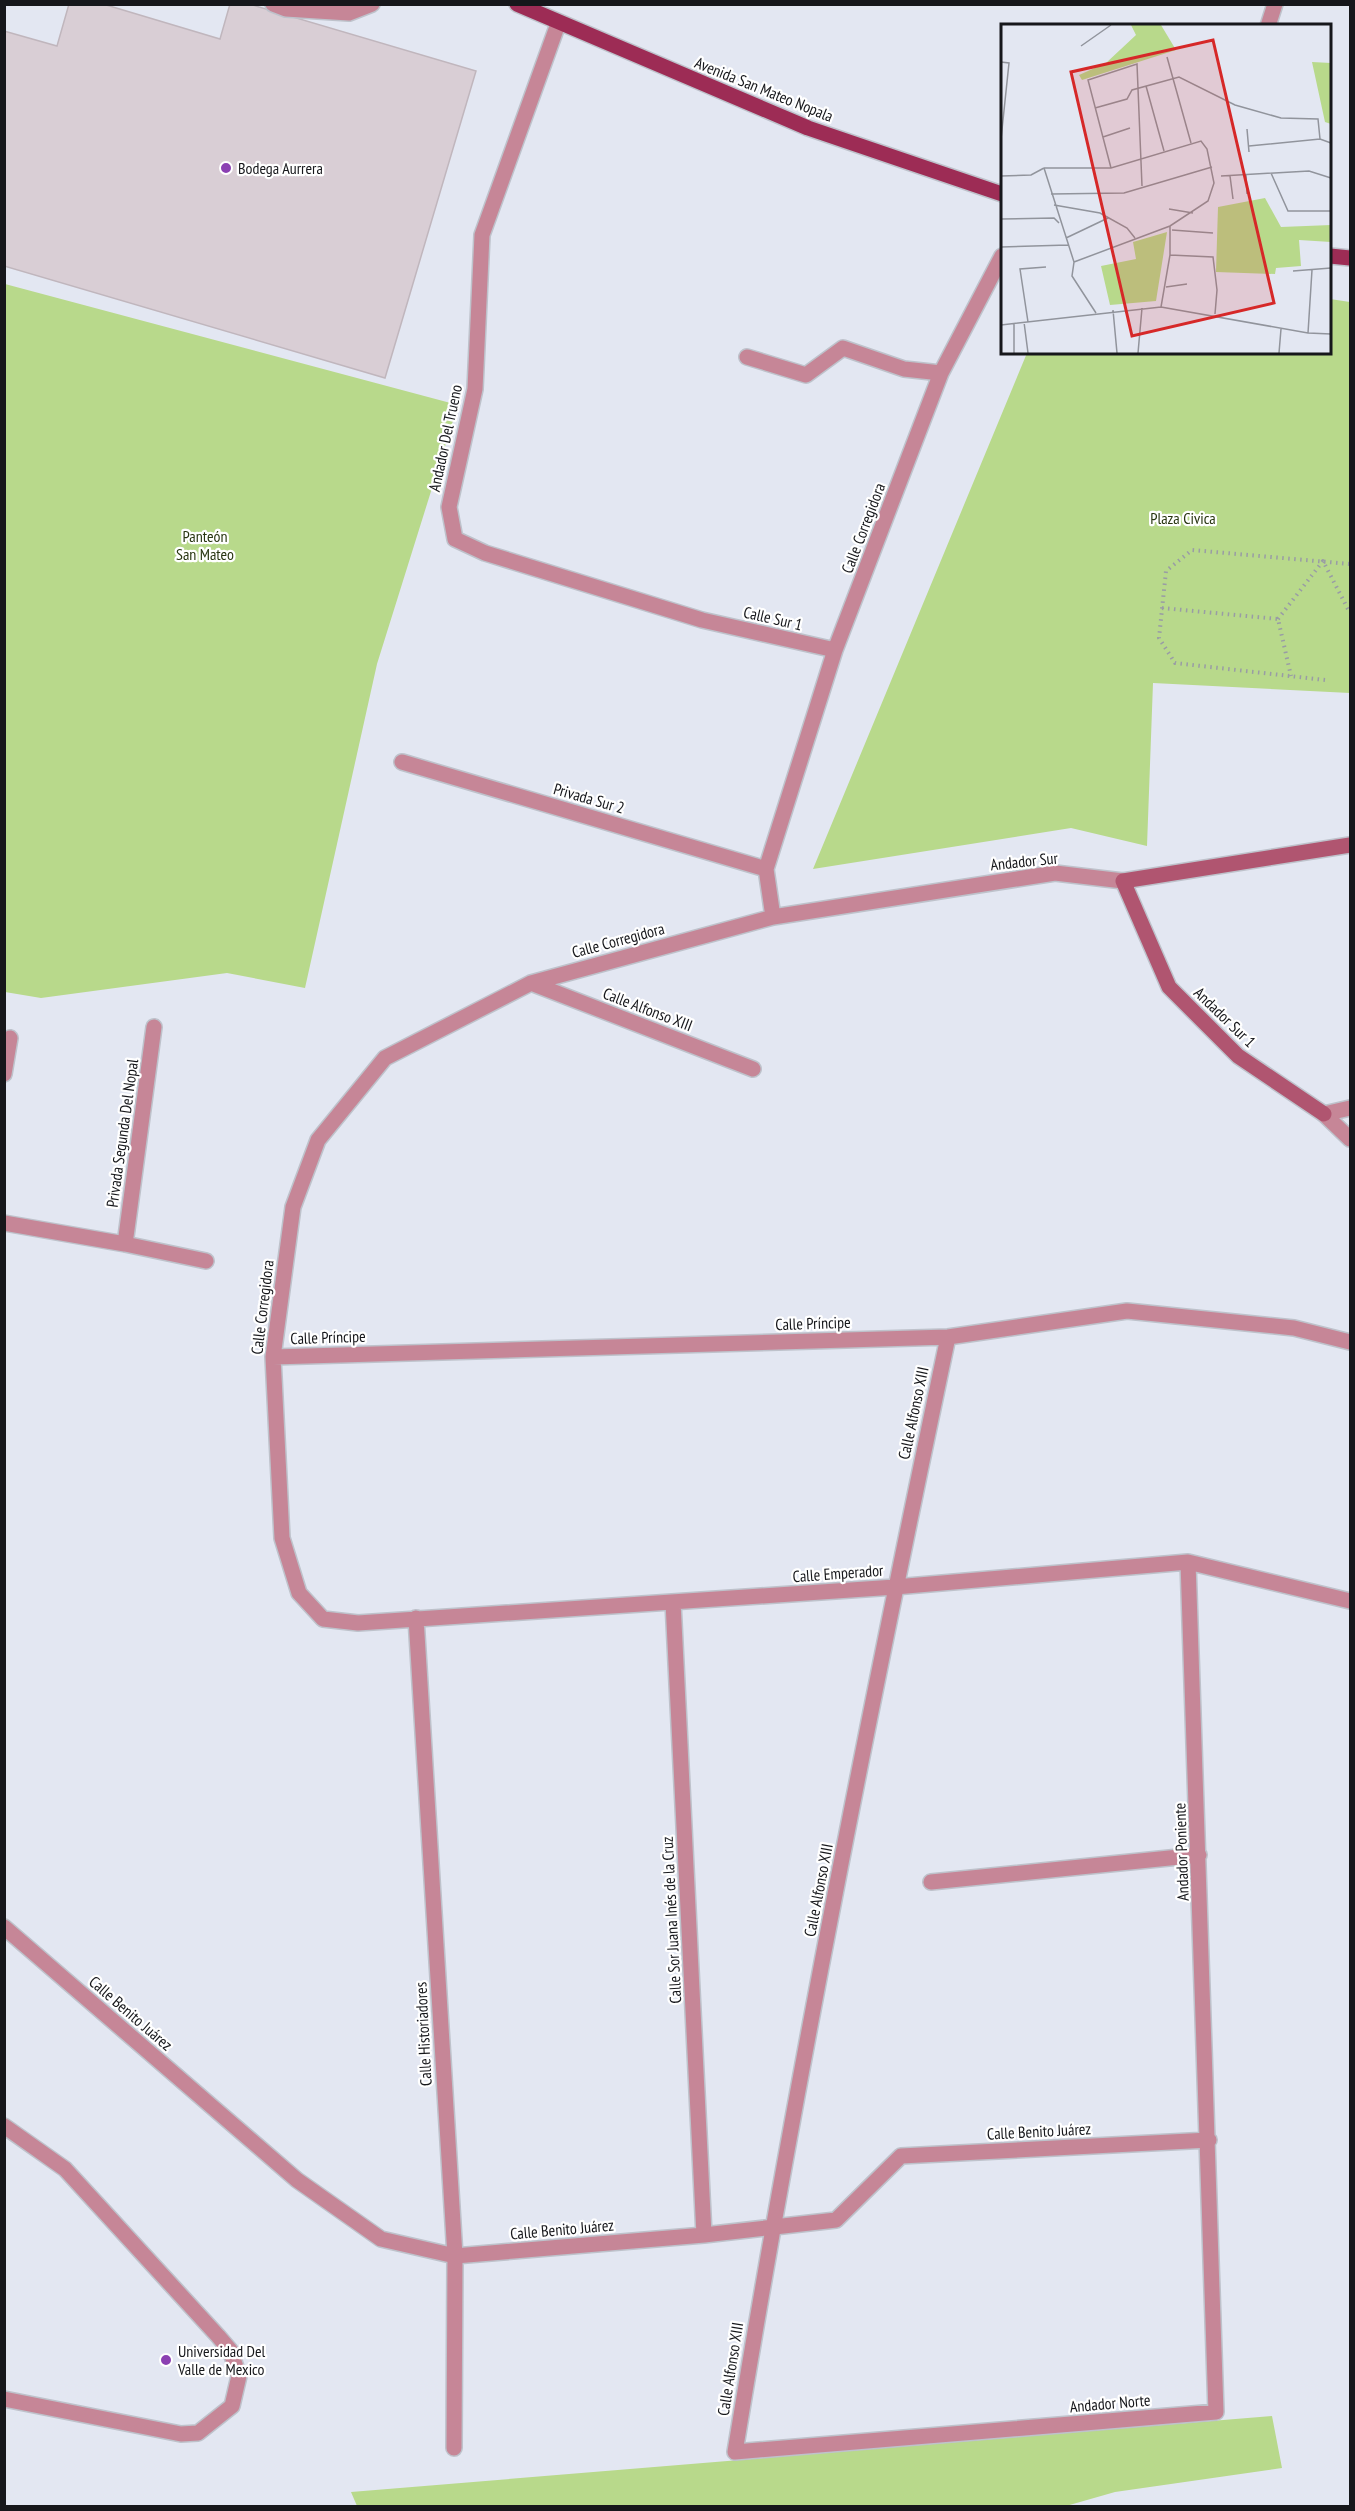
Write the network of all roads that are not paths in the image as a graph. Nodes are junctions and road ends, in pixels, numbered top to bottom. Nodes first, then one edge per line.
1 (273, 4) edge
2 (372, 4) edge
3 (518, 4) edge
4 (1275, 4) edge
5 (558, 24) junction
6 (1269, 24) edge
7 (1001, 194) edge
8 (1331, 256) edge
9 (1001, 258) edge
10 (1350, 258) edge
11 (747, 357) dead end
12 (941, 373) junction
13 (702, 620) joint
14 (835, 650) junction
15 (402, 762) dead end
16 (1350, 845) edge
17 (766, 869) junction
18 (1123, 881) junction
19 (773, 917) junction
20 (531, 983) junction
21 (154, 1028) dead end
22 (10, 1038) dead end
23 (753, 1069) dead end
24 (4, 1074) edge
25 (1350, 1108) edge
26 (1324, 1114) junction
27 (1350, 1139) edge
28 (4, 1223) edge
29 (125, 1244) junction
30 (206, 1261) dead end
31 (948, 1337) junction
32 (1350, 1342) edge
33 (273, 1357) junction
34 (1188, 1562) junction
35 (895, 1587) junction
36 (1350, 1601) edge
37 (673, 1602) junction
38 (416, 1618) junction
39 (323, 1619) joint
40 (1199, 1855) junction
41 (931, 1882) dead end
42 (4, 1928) edge
43 (4, 2126) edge
44 (1209, 2140) junction
45 (771, 2227) junction
46 (704, 2235) junction
47 (455, 2256) junction
48 (4, 2399) edge
49 (454, 2448) dead end
50 (735, 2452) joint

1 - 2 street
3 - 5 main road, Avenida San Mateo Nopala
4 - 6 street
5 - 7 main road, Avenida San Mateo Nopala
5 - 13 street, Andador Del Trueno
8 - 10 main road
9 - 12 street, Calle Corregidora
11 - 12 street
12 - 14 street, Calle Corregidora
13 - 14 street, Calle Sur 1
14 - 17 street, Calle Corregidora
15 - 17 street, Privada Sur 2
16 - 18 street, Andador Sur
17 - 19 street, Calle Corregidora
18 - 19 street, Andador Sur
18 - 26 street, Andador Sur 1
19 - 20 street, Calle Corregidora
20 - 23 street, Calle Alfonso XIII
20 - 33 street, Calle Corregidora
21 - 29 street, Privada Segunda Del Nopal
22 - 24 street
25 - 26 street
26 - 27 street, Andador Sur 1
28 - 29 street
29 - 30 street
31 - 32 street, Calle Príncipe
31 - 33 street, Calle Príncipe
31 - 35 street, Calle Alfonso XIII
33 - 39 street, Calle Corregidora
34 - 35 street, Calle Emperador
34 - 36 street, Calle Emperador
34 - 40 street, Andador Poniente
35 - 37 street, Calle Emperador
35 - 45 street, Calle Alfonso XIII
37 - 38 street, Calle Emperador
37 - 46 street, Calle Sor Juana Inés de la Cruz
38 - 39 street, Calle Emperador
38 - 47 street, Calle Historiadores
40 - 41 street
40 - 44 street, Andador Poniente
42 - 47 street, Calle Benito Juárez
43 - 48 street
44 - 45 street, Calle Benito Juárez
44 - 50 street, Andador Norte
45 - 46 street, Calle Benito Juárez
45 - 50 street, Calle Alfonso XIII
46 - 47 street, Calle Benito Juárez
47 - 49 street, Calle Historiadores

